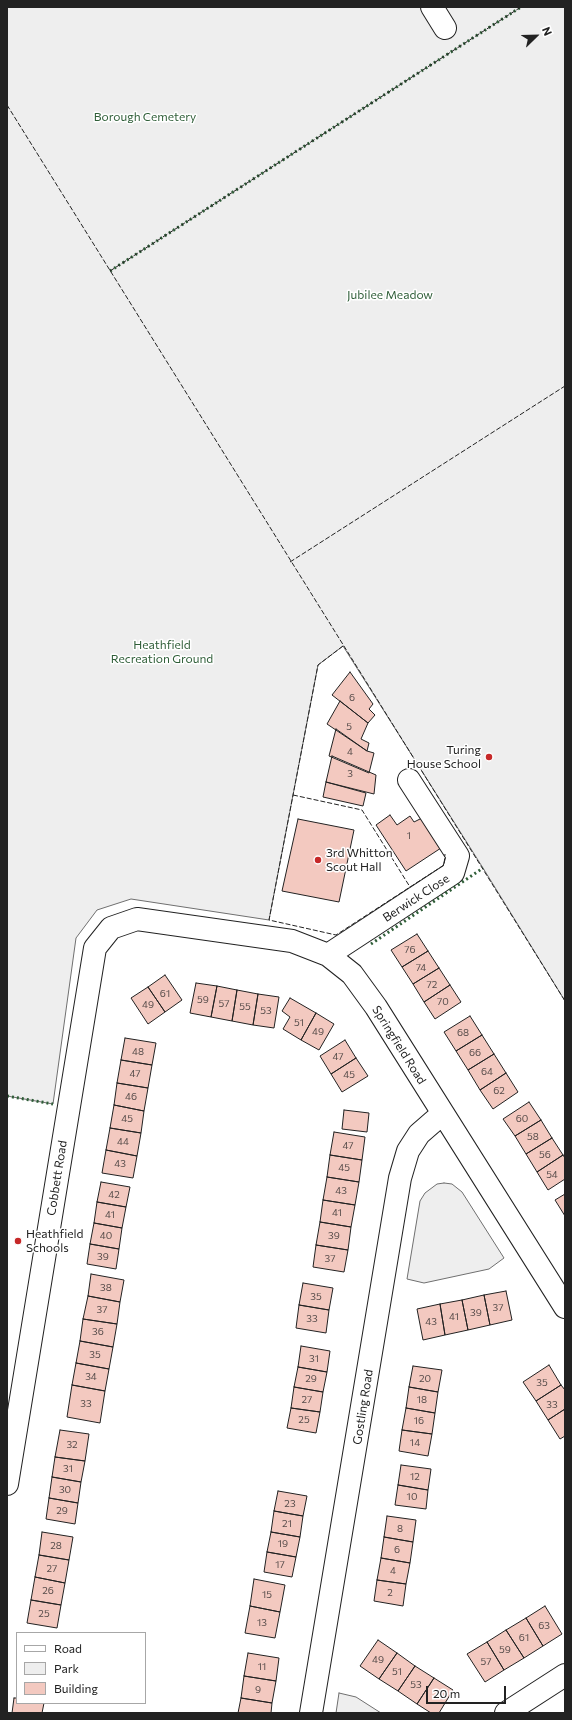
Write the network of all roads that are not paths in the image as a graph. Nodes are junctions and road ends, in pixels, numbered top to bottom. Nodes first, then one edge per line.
1 (432, 7) edge
2 (445, 28) dead end
3 (409, 780) dead end
4 (138, 919) joint
5 (328, 955) junction
6 (442, 1114) junction
7 (565, 1307) edge
8 (7, 1484) edge
9 (565, 1675) edge
10 (311, 1713) edge
11 (506, 1713) edge

1 - 2 street
3 - 5 street, Berwick Close
4 - 5 street, Springfield Road
4 - 8 street, Cobbett Road
5 - 6 street, Springfield Road
6 - 7 street, Springfield Road
6 - 10 street, Gostling Road
9 - 11 street

